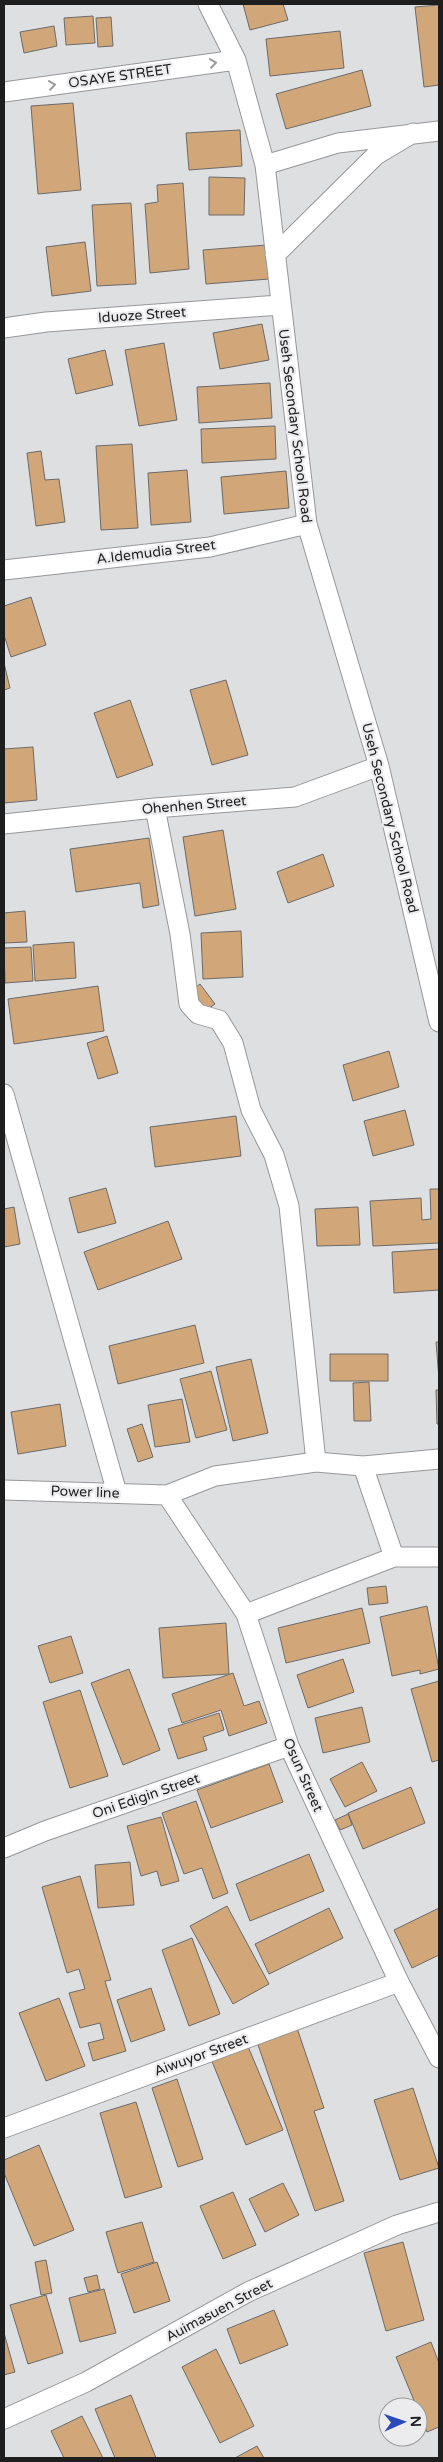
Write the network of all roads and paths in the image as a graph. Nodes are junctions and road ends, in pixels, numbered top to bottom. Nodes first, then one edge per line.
1 (208, 4) edge
2 (236, 60) junction
3 (4, 92) edge
4 (439, 131) edge
5 (413, 133) junction
6 (264, 165) junction
7 (275, 255) junction
8 (280, 305) junction
9 (4, 328) edge
10 (307, 524) junction
11 (4, 570) edge
12 (379, 766) junction
13 (155, 808) junction
14 (4, 824) edge
15 (439, 1022) edge
16 (4, 1094) edge
17 (439, 1459) edge
18 (316, 1462) junction
19 (363, 1466) junction
20 (4, 1490) edge
21 (117, 1493) junction
22 (167, 1494) junction
23 (394, 1557) junction
24 (439, 1557) edge
25 (246, 1614) junction
26 (289, 1746) junction
27 (4, 1848) edge
28 (399, 1982) junction
29 (439, 2058) edge
30 (4, 2128) edge
31 (439, 2212) edge
32 (4, 2419) edge

1 - 2 street, Useh Secondary School Road
3 -> 2 street, OSAYE STREET
2 - 6 street, Useh Secondary School Road
4 - 5 street
5 - 6 street
5 - 7 street
6 - 7 street, Useh Secondary School Road
7 - 8 street, Useh Secondary School Road
8 - 9 street, Iduoze Street
8 - 10 street, Useh Secondary School Road
10 - 11 street, A.Idemudia Street
10 - 12 street, Useh Secondary School Road
12 - 13 street, Ohenhen Street
12 - 15 street, Useh Secondary School Road
13 - 14 street, Ohenhen Street
13 - 18 street
16 - 21 street
17 - 19 street
18 - 19 street
18 - 22 street
19 - 23 street
20 - 21 street, Power line
21 - 22 street, Power line
22 - 25 street, Osun Street
23 - 24 street
23 - 25 street
25 - 26 street, Osun Street
26 - 27 street, Oni Edigin Street
26 - 28 street, Osun Street
28 - 29 street, Osun Street
28 - 30 street, Aiwuyor Street
31 - 32 street, Auimasuen Street

